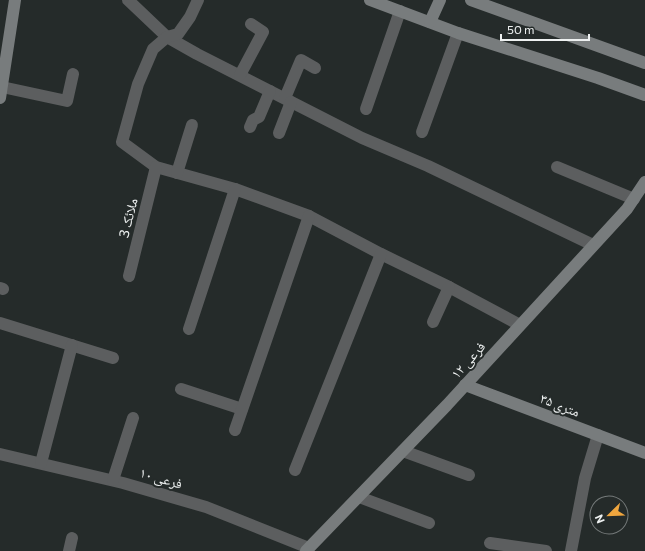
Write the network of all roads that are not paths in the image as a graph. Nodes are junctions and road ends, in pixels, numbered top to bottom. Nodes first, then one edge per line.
1 (15, 0) edge
2 (128, 0) edge
3 (198, 0) edge
4 (370, 0) edge
5 (440, 0) edge
6 (471, 0) edge
7 (400, 11) junction
8 (430, 22) junction
9 (251, 24) dead end
10 (458, 33) junction
11 (167, 37) junction
12 (645, 63) edge
13 (315, 68) dead end
14 (73, 74) dead end
15 (240, 75) junction
16 (1, 84) edge
17 (270, 91) junction
18 (645, 95) edge
19 (288, 100) junction
20 (366, 109) dead end
21 (192, 125) dead end
22 (250, 128) dead end
23 (422, 132) dead end
24 (279, 133) dead end
25 (156, 167) junction
26 (557, 167) dead end
27 (176, 173) junction
28 (645, 182) edge
29 (235, 189) junction
30 (634, 198) junction
31 (309, 216) junction
32 (593, 245) junction
33 (381, 254) junction
34 (129, 276) dead end
35 (450, 287) junction
36 (433, 322) dead end
37 (0, 323) edge
38 (520, 325) junction
39 (188, 329) dead end
40 (72, 345) junction
41 (113, 358) dead end
42 (465, 386) junction
43 (180, 389) dead end
44 (242, 409) junction
45 (133, 418) dead end
46 (235, 430) dead end
47 (598, 435) junction
48 (403, 451) junction
49 (645, 453) edge
50 (0, 454) edge
51 (41, 463) junction
52 (295, 470) dead end
53 (469, 475) dead end
54 (113, 480) junction
55 (359, 497) junction
56 (429, 522) dead end
57 (72, 538) dead end
58 (490, 543) dead end
59 (307, 550) edge
60 (69, 551) edge
61 (546, 551) edge
62 (571, 551) edge

1 - 16 street
2 - 11 street
3 - 11 street
4 - 7 street
5 - 8 street
6 - 12 street
7 - 8 street
7 - 20 street
8 - 10 street
9 - 15 street
10 - 18 street
10 - 23 street
11 - 15 street
11 - 25 street
13 - 19 street
14 - 16 street
15 - 17 street
17 - 19 street
17 - 22 street
19 - 24 street
19 - 32 street
21 - 27 street
25 - 27 street
25 - 34 street, ملائک 3
26 - 30 street
27 - 29 street
28 - 30 street, فرعی ۱۲
29 - 31 street
29 - 39 street
30 - 32 street, فرعی ۱۲
31 - 33 street
31 - 44 street
32 - 38 street, فرعی ۱۲
33 - 35 street
33 - 52 street
35 - 36 street
35 - 38 street
37 - 40 street
38 - 42 street, فرعی ۱۲
40 - 41 street
40 - 51 street
42 - 47 street, ۳۵ متری
42 - 48 street, فرعی ۱۲
43 - 44 street
44 - 46 street
45 - 54 street
47 - 49 street, ۳۵ متری
47 - 62 street
48 - 53 street
48 - 55 street, فرعی ۱۲
50 - 51 street, فرعی ۱۰
51 - 54 street, فرعی ۱۰
54 - 59 street, فرعی ۱۰
55 - 56 street
55 - 59 street, فرعی ۱۲
57 - 60 street
58 - 61 street

